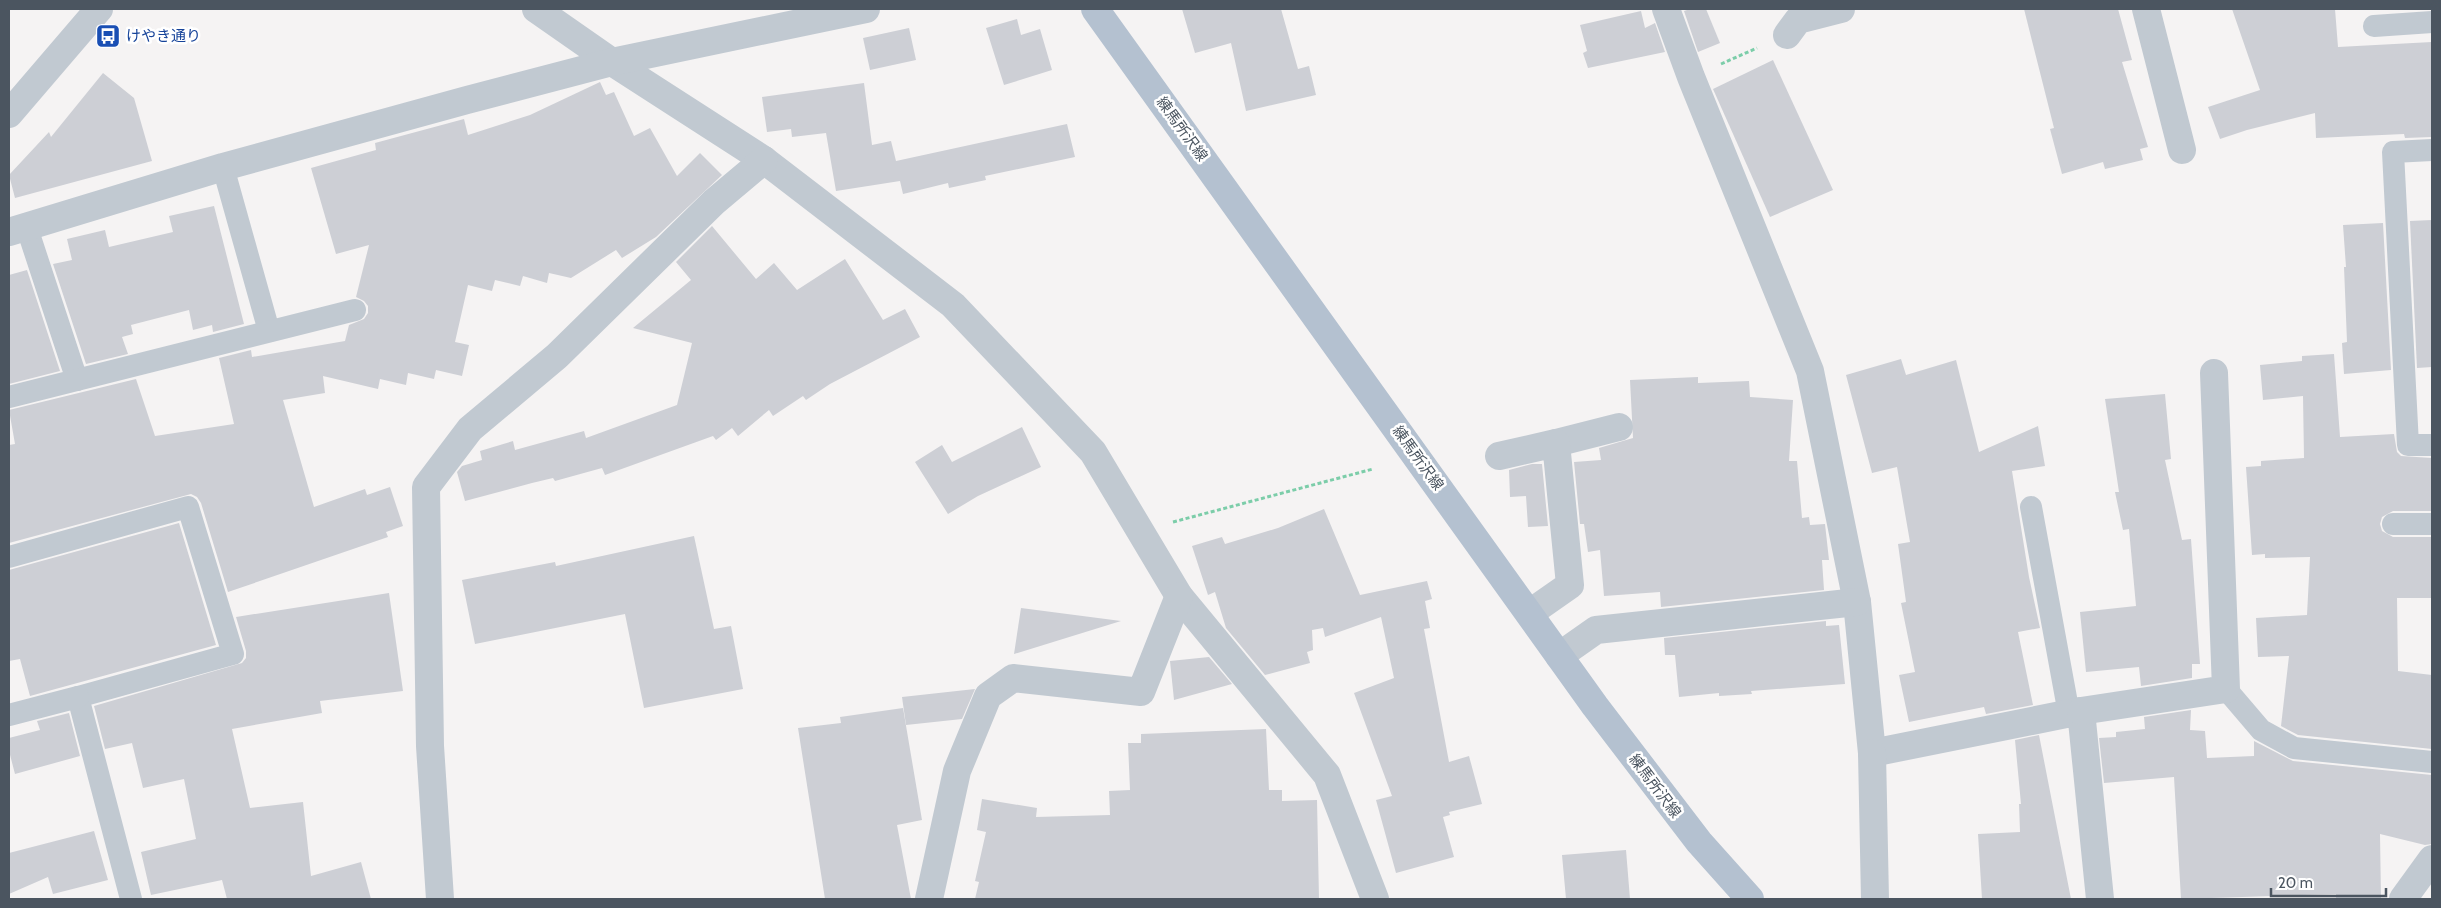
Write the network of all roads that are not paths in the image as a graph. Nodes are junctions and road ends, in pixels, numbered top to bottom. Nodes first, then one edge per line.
1 (99, 9) edge
2 (536, 9) edge
3 (866, 9) edge
4 (1095, 9) edge
5 (1666, 9) edge
6 (1841, 9) edge
7 (2146, 9) edge
8 (817, 14) edge
9 (2432, 22) edge
10 (2374, 26) dead end
11 (1787, 35) road end
12 (612, 62) junction
13 (9, 114) edge
14 (2182, 150) dead end
15 (2432, 150) edge
16 (764, 160) junction
17 (223, 167) junction
18 (18, 230) edge
19 (355, 310) dead end
20 (269, 332) junction
21 (2214, 374) dead end
22 (77, 380) junction
23 (9, 397) edge
24 (1619, 427) dead end
25 (1556, 442) junction
26 (2432, 445) edge
27 (1499, 456) dead end
28 (2031, 507) dead end
29 (2393, 524) dead end
30 (2432, 524) edge
31 (9, 557) edge
32 (1179, 596) junction
33 (1856, 602) junction
34 (1530, 614) junction
35 (1559, 656) junction
36 (2226, 689) junction
37 (78, 698) junction
38 (2075, 712) junction
39 (9, 715) edge
40 (1872, 753) junction
41 (2432, 762) edge
42 (2432, 859) edge
43 (131, 899) edge
44 (440, 899) edge
45 (929, 899) edge
46 (1375, 899) edge
47 (1750, 899) edge
48 (1875, 899) edge
49 (2100, 899) edge
50 (2403, 899) edge

1 - 13 street
2 - 12 street
3 - 8 street
4 - 34 main road, 練馬所沢線
5 - 33 street
6 - 11 street
7 - 14 street
8 - 12 street
9 - 10 lane
12 - 16 street
12 - 17 street
15 - 26 lane
16 - 32 street
16 - 44 street
17 - 18 street
17 - 20 lane
18 - 22 lane
19 - 20 lane
20 - 22 lane
21 - 36 street
22 - 23 lane
24 - 25 street
25 - 27 street
25 - 34 street
28 - 38 lane
29 - 30 lane
31 - 37 lane
32 - 45 street
32 - 46 street
33 - 35 street
33 - 40 street
34 - 35 main road, 練馬所沢線
35 - 47 main road, 練馬所沢線
36 - 38 street
36 - 41 lane
37 - 39 lane
37 - 43 lane
38 - 40 street
38 - 49 street
40 - 48 street
42 - 50 street

